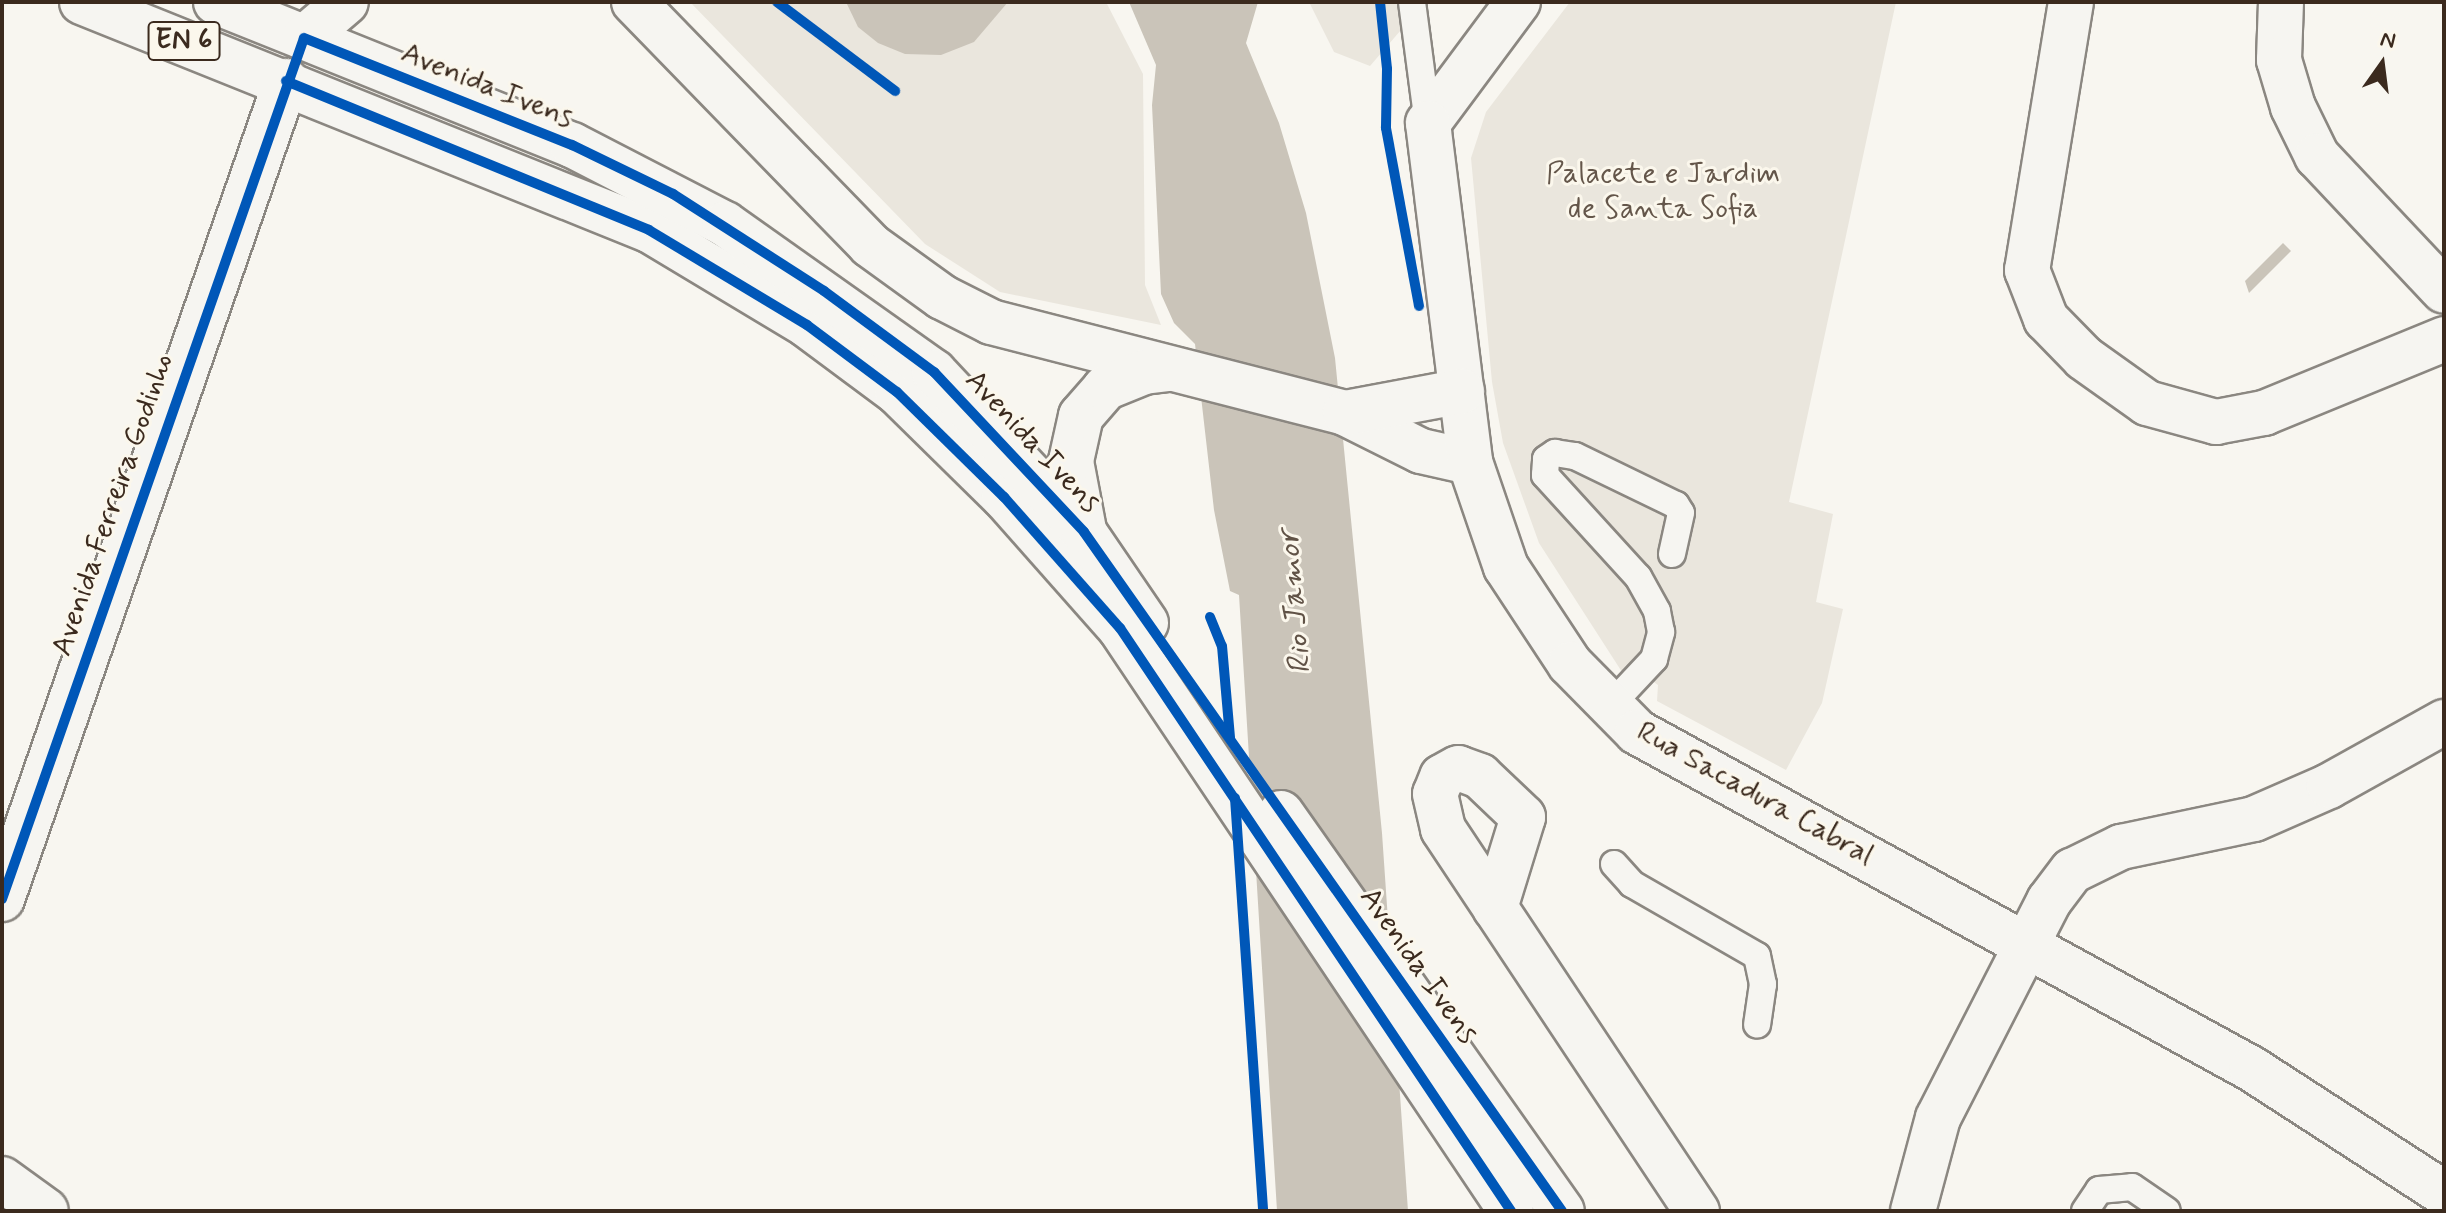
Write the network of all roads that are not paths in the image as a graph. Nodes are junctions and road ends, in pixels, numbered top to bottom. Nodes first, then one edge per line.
1 (82, 2) edge
2 (216, 2) edge
3 (346, 2) edge
4 (615, 2) edge
5 (1412, 2) edge
6 (1518, 2) edge
7 (2071, 2) edge
8 (2281, 2) edge
9 (647, 16) edge
10 (303, 20) edge
11 (286, 81) junction
12 (1428, 123) junction
13 (2444, 291) edge
14 (2444, 339) edge
15 (1169, 369) junction
16 (1462, 391) junction
17 (1345, 413) junction
18 (1470, 462) junction
19 (1084, 532) junction
20 (1672, 554) dead end
21 (1609, 707) junction
22 (2442, 726) edge
23 (1614, 864) dead end
24 (2, 899) edge
25 (1495, 908) junction
26 (2030, 945) junction
27 (1757, 1025) dead end
28 (2, 1179) edge
29 (2444, 1193) edge
30 (46, 1211) edge
31 (1511, 1211) edge
32 (1562, 1211) edge
33 (1697, 1211) edge
34 (1913, 1211) edge
35 (2085, 1211) edge
36 (2167, 1211) edge

1 - 11 street, EN 6
2 - 10 street, EN 6
3 - 10 street
4 - 9 street
5 - 12 lane
6 - 12 street
7 - 14 street
8 - 13 street
9 - 15 street
10 - 11 street, Avenida Ferreira Godinho
10 - 19 street, Avenida Ivens / EN 6
11 - 24 street, Avenida Ferreira Godinho
11 - 31 street, Avenida Ivens / EN 6
12 - 16 street, Rua Sacadura Cabral
15 - 17 street
15 - 19 street
16 - 17 street
16 - 18 street, Rua Sacadura Cabral
17 - 18 street
18 - 21 street, Rua Sacadura Cabral
19 - 32 street, Avenida Ivens / EN 6
20 - 21 lane
21 - 26 street, Rua Sacadura Cabral
22 - 26 street
23 - 27 lane
25 - 25 street
25 - 33 street
26 - 29 street, Rua Sacadura Cabral
26 - 34 street
28 - 30 street
35 - 36 lane

